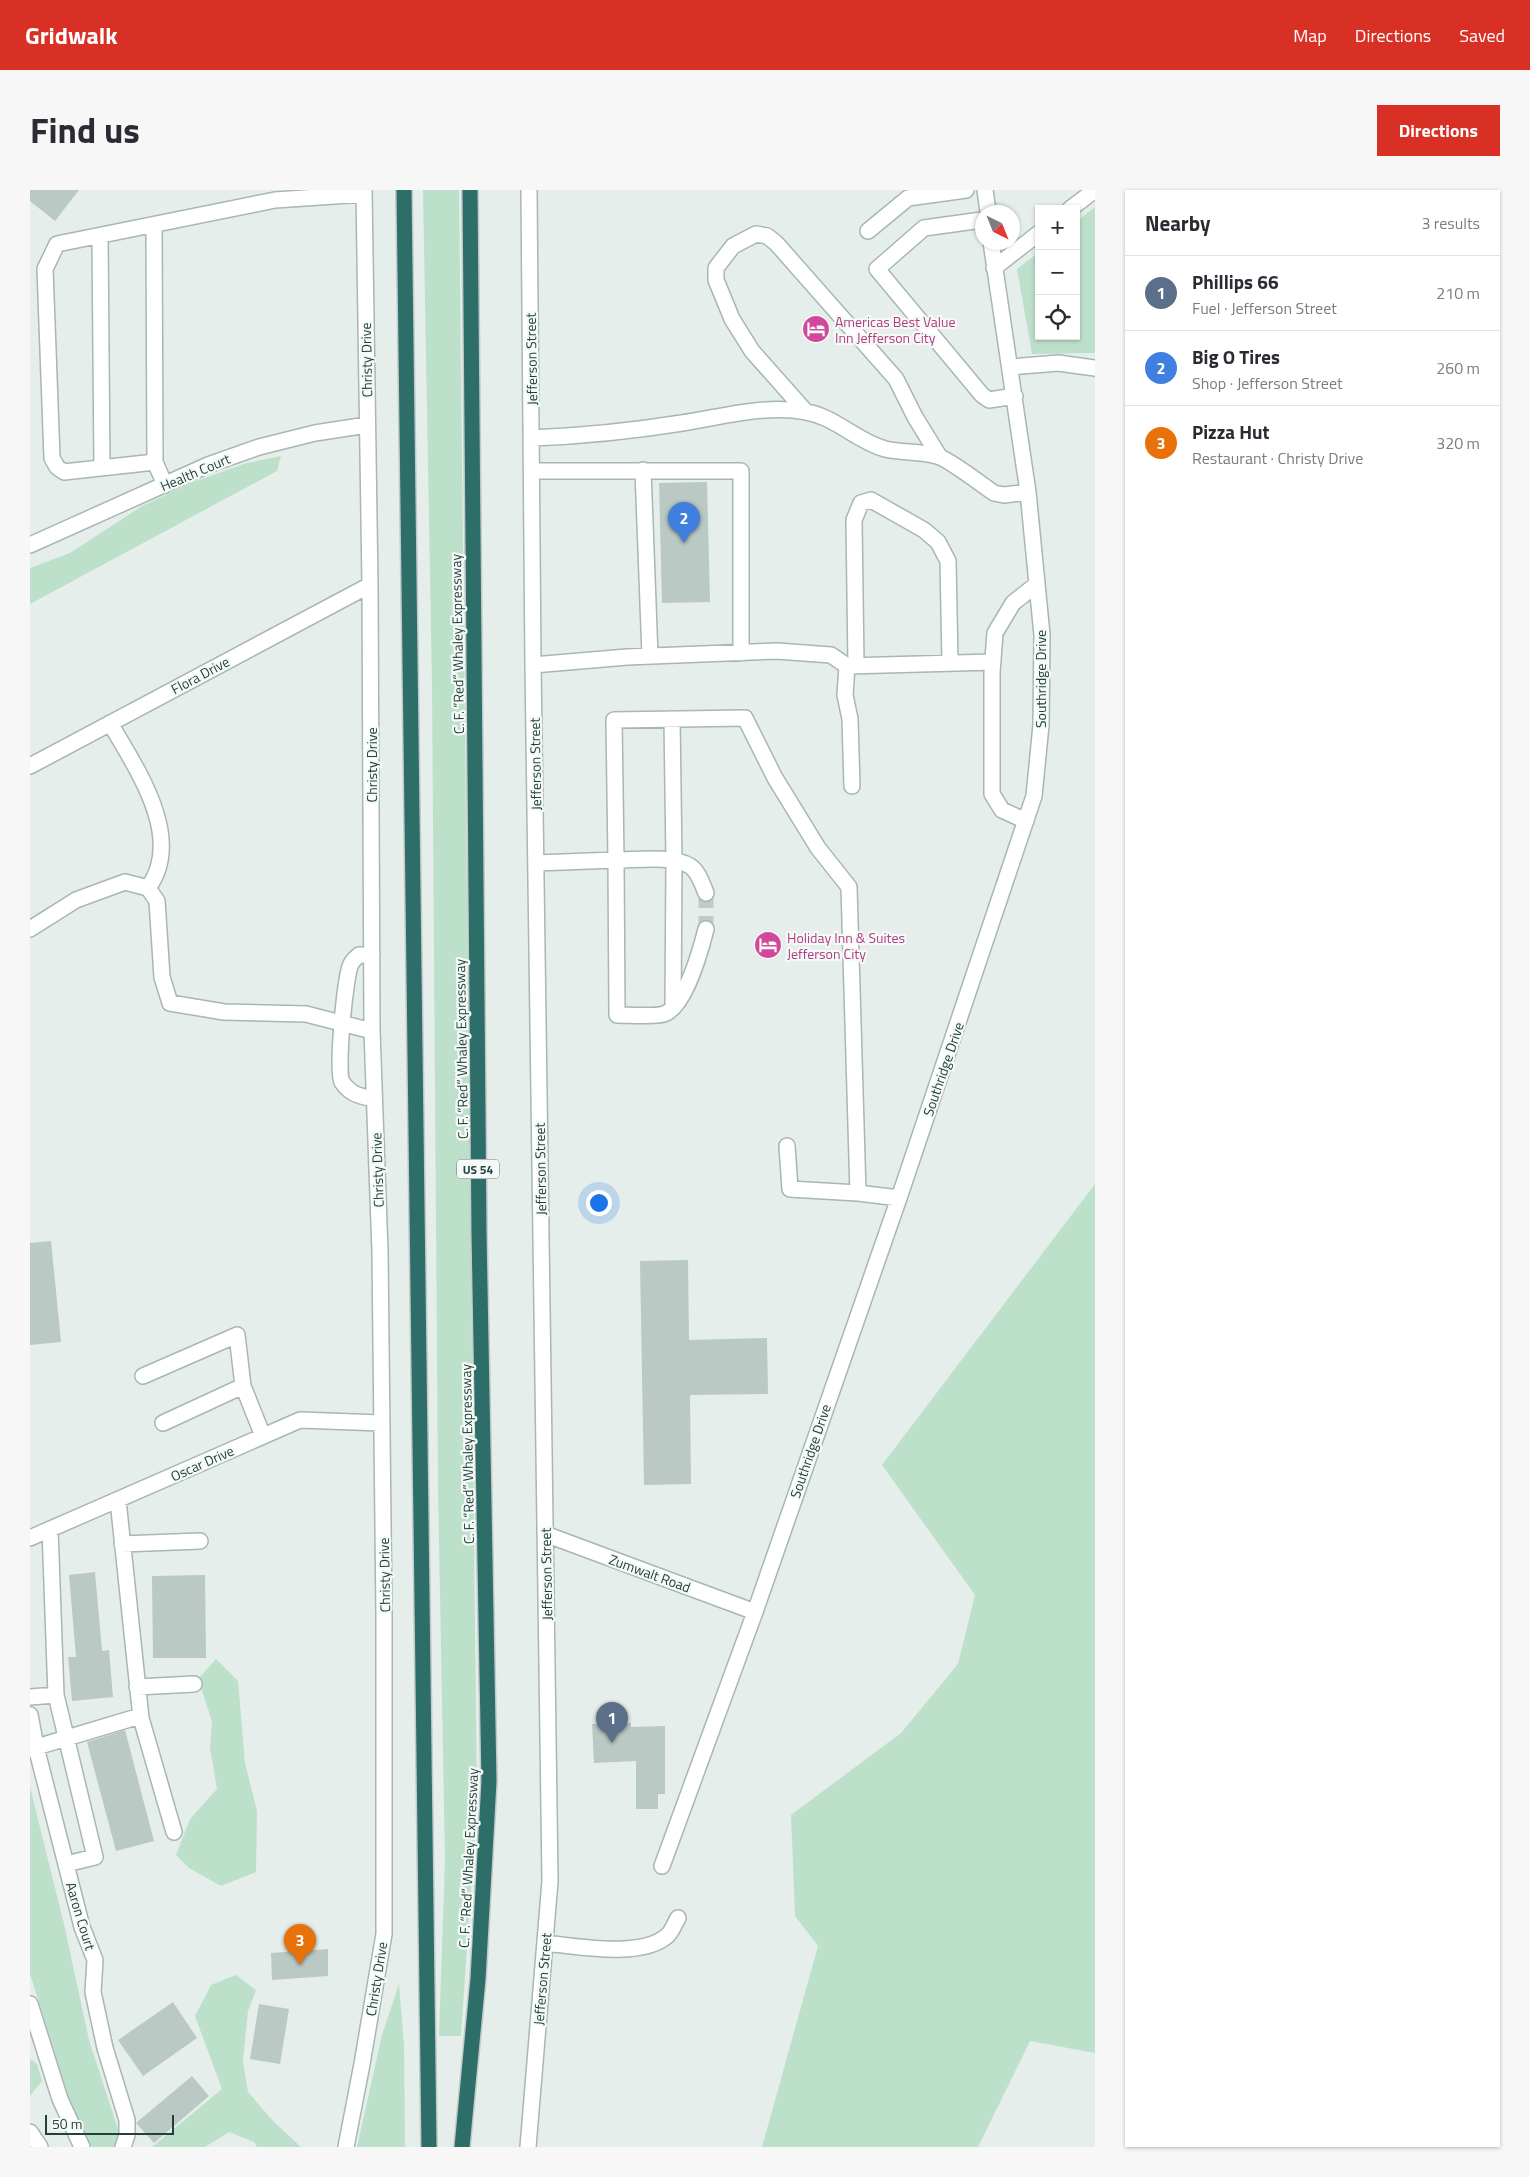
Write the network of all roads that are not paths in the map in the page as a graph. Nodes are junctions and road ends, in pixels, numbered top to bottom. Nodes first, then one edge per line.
1 (404, 190) edge
2 (470, 190) edge
3 (529, 190) edge
4 (985, 190) edge
5 (1095, 190) edge
6 (956, 191) edge
7 (364, 192) edge
8 (987, 205) edge
9 (1075, 205) edge
10 (975, 221) edge
11 (154, 225) junction
12 (868, 232) dead end
13 (100, 236) junction
14 (1035, 236) edge
15 (992, 250) edge
16 (994, 268) junction
17 (1011, 367) junction
18 (1095, 368) edge
19 (1014, 396) junction
20 (806, 412) junction
21 (367, 426) junction
22 (532, 438) junction
23 (939, 456) junction
24 (155, 462) junction
25 (102, 468) junction
26 (643, 470) junction
27 (532, 471) junction
28 (165, 484) junction
29 (1028, 492) junction
30 (30, 545) edge
31 (1037, 584) junction
32 (370, 585) junction
33 (741, 653) junction
34 (650, 656) junction
35 (993, 662) junction
36 (950, 663) junction
37 (533, 665) junction
38 (852, 666) junction
39 (672, 719) junction
40 (110, 723) junction
41 (30, 766) edge
42 (852, 786) dead end
43 (1026, 821) junction
44 (616, 860) junction
45 (674, 860) junction
46 (536, 863) junction
47 (148, 888) junction
48 (706, 893) tunnel mouth
49 (30, 929) edge
50 (706, 929) tunnel mouth
51 (372, 954) junction
52 (673, 1008) junction
53 (344, 1024) junction
54 (372, 1031) junction
55 (374, 1099) junction
56 (787, 1146) dead end
57 (858, 1193) junction
58 (899, 1198) junction
59 (143, 1376) dead end
60 (243, 1386) junction
61 (381, 1422) junction
62 (163, 1423) dead end
63 (263, 1436) junction
64 (118, 1500) junction
65 (50, 1529) junction
66 (545, 1534) junction
67 (30, 1538) edge
68 (200, 1541) dead end
69 (122, 1544) junction
70 (755, 1612) junction
71 (194, 1684) dead end
72 (137, 1687) junction
73 (56, 1695) junction
74 (30, 1697) edge
75 (30, 1715) edge
76 (140, 1716) junction
77 (66, 1738) junction
78 (33, 1748) edge
79 (174, 1832) dead end
80 (66, 1864) junction
81 (662, 1866) dead end
82 (678, 1918) dead end
83 (545, 1942) junction
84 (30, 2004) edge
85 (30, 2132) edge
86 (40, 2147) edge
87 (82, 2147) edge
88 (123, 2147) edge
89 (346, 2147) edge
90 (429, 2147) edge
91 (462, 2147) edge
92 (528, 2147) edge

1 - 90 highway
2 - 91 highway, C. F. “Red” Whaley Expressway / US 54
3 - 22 street, Jefferson Street
4 - 8 street
5 - 9 street
6 - 12 street
7 - 11 street
7 - 21 street, Christy Drive
10 - 19 street
11 - 13 street
11 - 24 street
13 - 25 street
13 - 25 street
14 - 16 street
15 - 16 street, Southridge Drive
16 - 17 street, Southridge Drive
17 - 18 street
17 - 19 street, Southridge Drive
19 - 29 street, Southridge Drive
20 - 22 street
20 - 23 street
20 - 23 street
21 - 28 street, Health Court
21 - 32 street, Christy Drive
22 - 27 street, Jefferson Street
23 - 29 street
24 - 25 street
24 - 28 street
26 - 27 street
26 - 33 street
26 - 34 street
27 - 37 street, Jefferson Street
28 - 30 street, Health Court
29 - 31 street, Southridge Drive
31 - 35 street
31 - 43 street, Southridge Drive
32 - 40 street, Flora Drive
32 - 51 street, Christy Drive
33 - 34 street
33 - 38 street
34 - 37 street
35 - 36 street
35 - 43 street
36 - 38 street
36 - 38 street
37 - 46 street, Jefferson Street
38 - 42 street
39 - 44 street
39 - 45 street
39 - 57 street
40 - 41 street, Flora Drive
40 - 47 street
43 - 58 street, Southridge Drive
44 - 45 street
44 - 46 street
44 - 52 street
45 - 48 street
45 - 52 street
46 - 66 street, Jefferson Street
47 - 49 street
47 - 53 street
50 - 52 street
51 - 53 street
51 - 54 street, Christy Drive
53 - 54 street
53 - 55 street
54 - 55 street, Christy Drive
55 - 61 street, Christy Drive
56 - 57 street
57 - 58 street
58 - 70 street, Southridge Drive
59 - 60 street
60 - 62 street
60 - 63 street
61 - 63 street, Oscar Drive
61 - 89 street, Christy Drive
63 - 64 street, Oscar Drive
64 - 65 street, Oscar Drive
64 - 69 street
65 - 67 street, Oscar Drive
65 - 73 street
66 - 70 street, Zumwalt Road
66 - 83 street, Jefferson Street
68 - 69 street
69 - 72 street
70 - 81 street, Southridge Drive
71 - 72 street
72 - 76 street
73 - 74 street
73 - 77 street
75 - 78 street, Aaron Court
76 - 77 street
76 - 79 street
77 - 78 street
77 - 80 street
78 - 80 street, Aaron Court
80 - 88 street, Aaron Court
82 - 83 street
83 - 92 street, Jefferson Street
84 - 87 street
85 - 86 street

